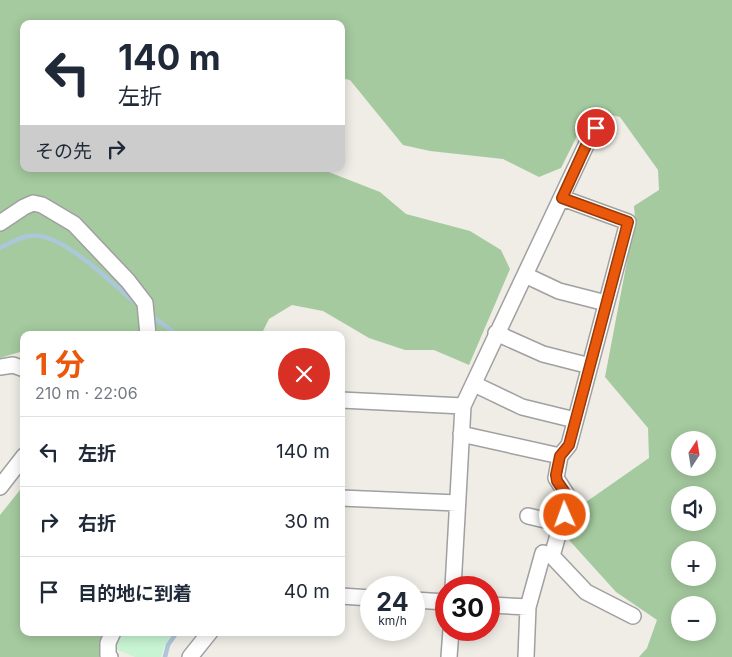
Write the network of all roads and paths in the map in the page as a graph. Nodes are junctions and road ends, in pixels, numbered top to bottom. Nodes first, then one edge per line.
1 (596, 128) dead end
2 (562, 198) junction
3 (0, 223) edge
4 (525, 275) junction
5 (606, 303) junction
6 (148, 331) edge
7 (496, 333) junction
8 (0, 366) edge
9 (590, 366) junction
10 (20, 367) edge
11 (474, 384) junction
12 (345, 400) edge
13 (463, 406) junction
14 (575, 420) junction
15 (461, 434) junction
16 (560, 456) junction
17 (20, 461) edge
18 (0, 487) edge
19 (345, 498) edge
20 (457, 503) junction
21 (528, 516) dead end
22 (562, 524) junction
23 (552, 556) junction
24 (454, 576) edge
25 (345, 596) edge
26 (360, 597) edge
27 (500, 605) edge
28 (528, 607) junction
29 (633, 616) dead end
30 (111, 636) edge
31 (207, 636) edge
32 (451, 641) edge
33 (110, 657) edge
34 (190, 657) edge
35 (450, 657) edge
36 (526, 657) edge

1 - 2 street
2 - 4 street
2 - 5 street
3 - 6 street
4 - 5 street
4 - 7 street
5 - 9 street
7 - 9 street
7 - 11 street
8 - 10 street
9 - 14 street
11 - 13 street
11 - 14 street
12 - 13 street
13 - 15 street
14 - 16 street
15 - 16 street
15 - 20 street
16 - 22 street
17 - 18 street
19 - 20 street
20 - 24 street
21 - 22 street
22 - 23 street
23 - 28 street
23 - 29 street
25 - 26 street
27 - 28 street
28 - 36 street
30 - 33 street
31 - 34 street
32 - 35 street

